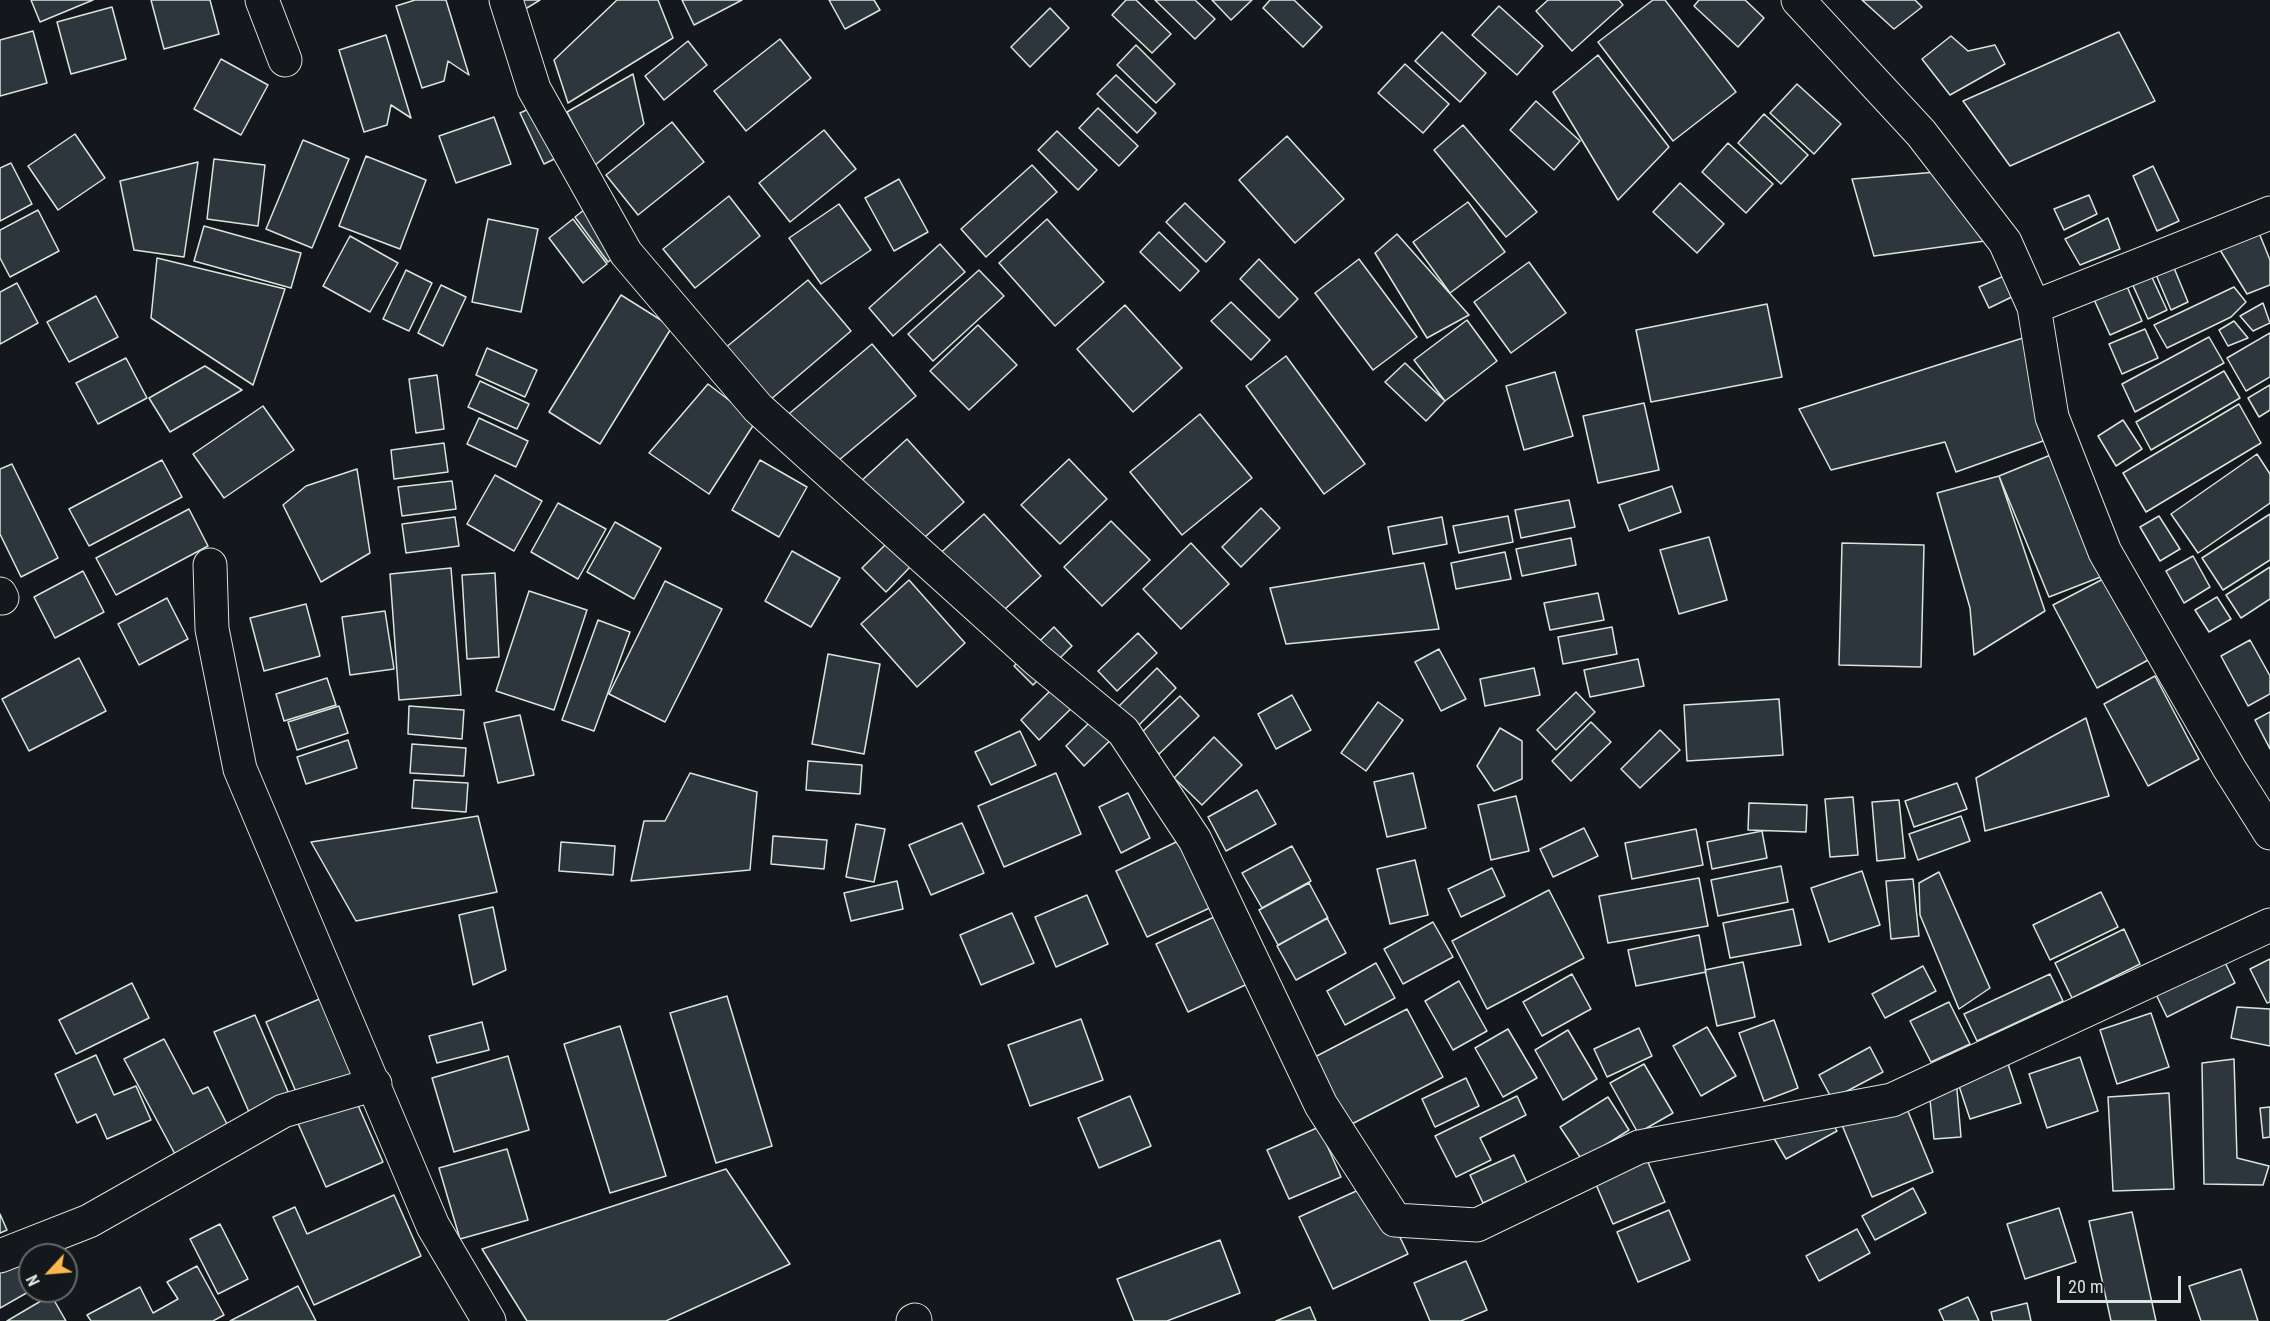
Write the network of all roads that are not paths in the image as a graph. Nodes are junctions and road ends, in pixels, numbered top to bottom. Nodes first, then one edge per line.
1 (262, 0) edge
2 (506, 0) edge
3 (1798, 0) edge
4 (285, 60) dead end
5 (2270, 213) edge
6 (2034, 307) junction
7 (210, 565) dead end
8 (2270, 832) edge
9 (2270, 926) edge
10 (375, 1084) junction
11 (0, 1256) edge
12 (489, 1321) edge

1 - 4 street
2 - 9 street
3 - 6 street
5 - 6 street
6 - 8 street
7 - 10 street
10 - 11 street
10 - 12 street

